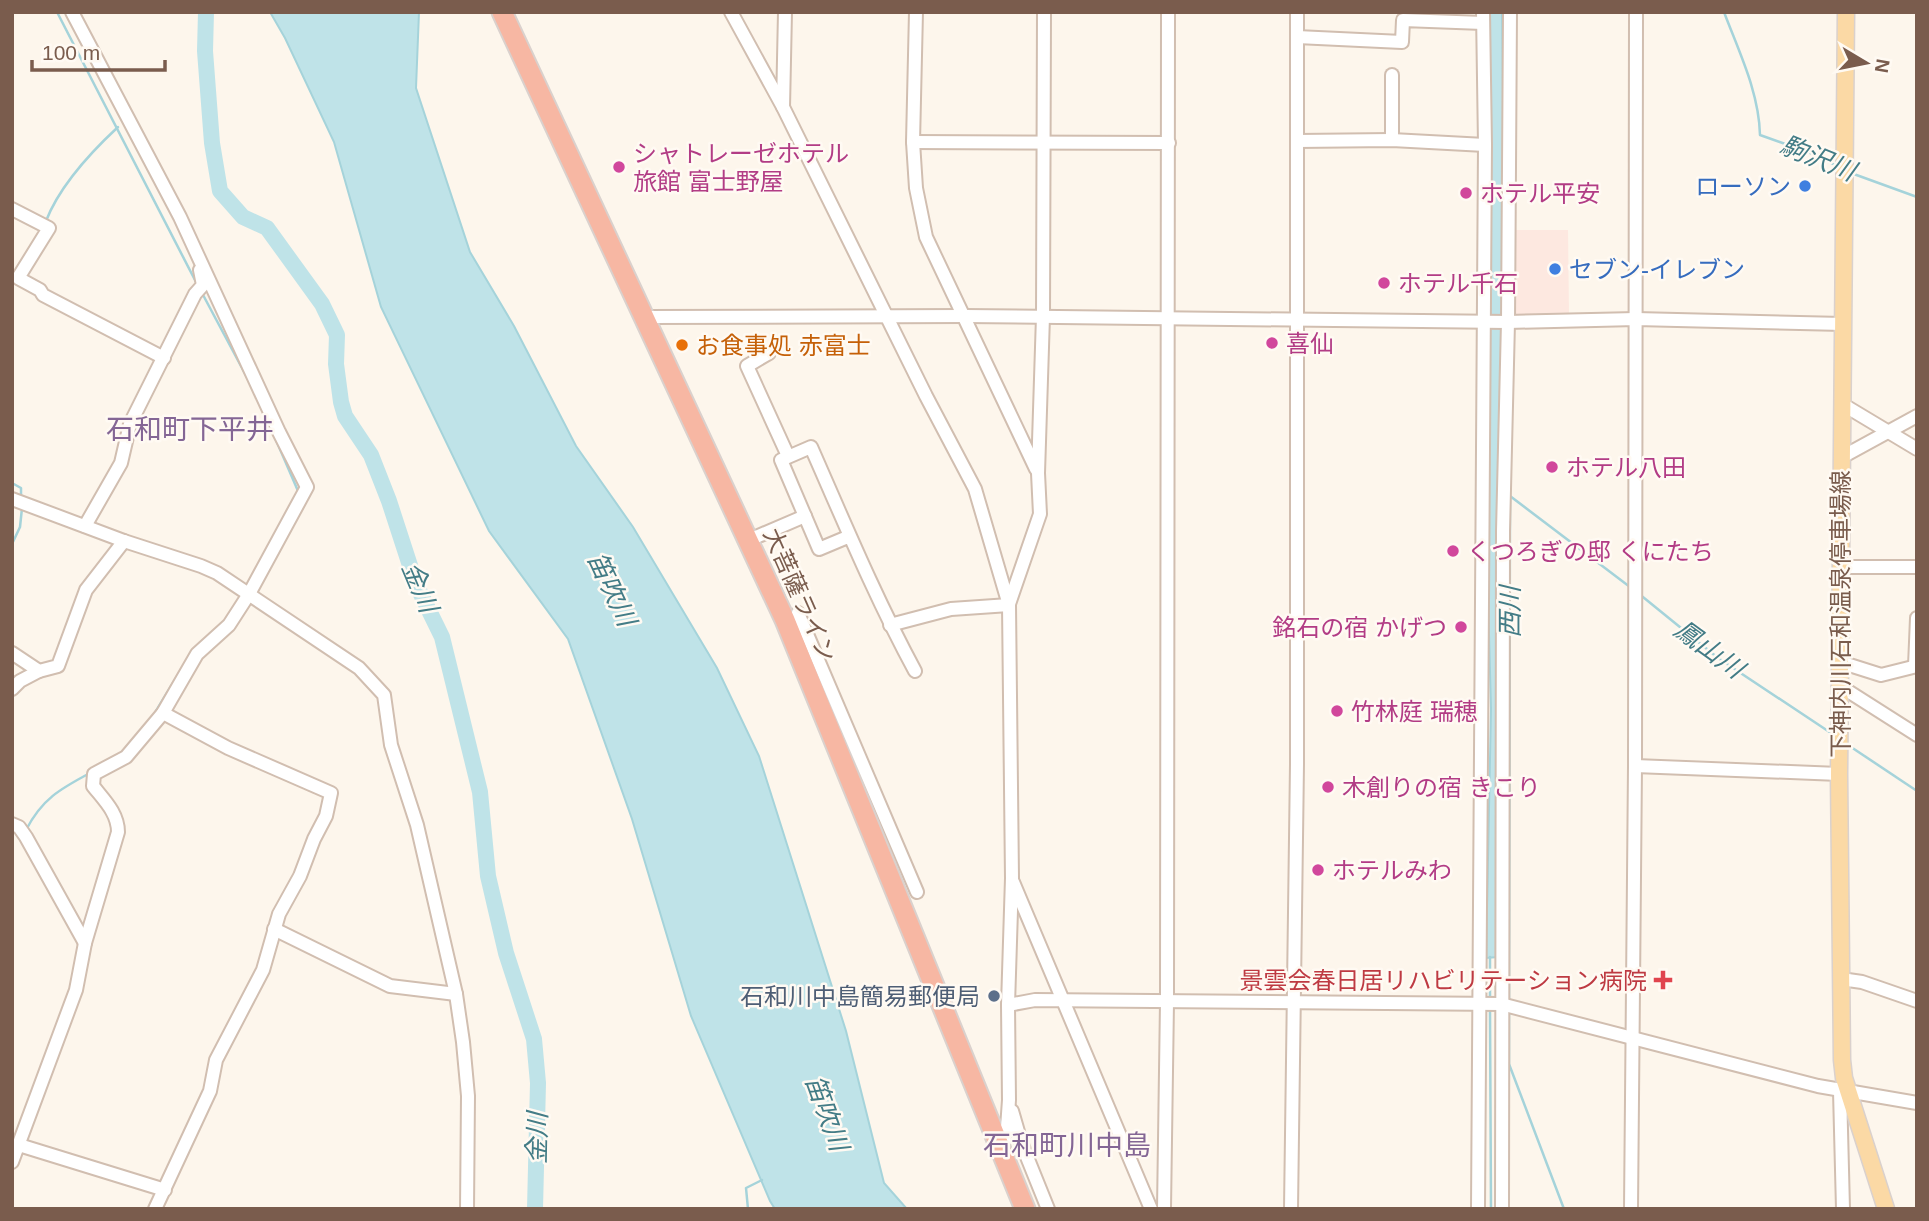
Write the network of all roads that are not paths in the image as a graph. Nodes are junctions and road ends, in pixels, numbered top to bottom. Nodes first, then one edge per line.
1 (72, 12) edge
2 (502, 12) edge
3 (731, 12) edge
4 (785, 12) edge
5 (916, 12) edge
6 (1044, 12) edge
7 (1168, 12) edge
8 (1297, 12) edge
9 (1510, 12) edge
10 (1636, 12) edge
11 (1846, 12) edge
12 (1483, 18) edge
13 (1297, 37) junction
14 (1392, 75) dead end
15 (783, 107) junction
16 (1392, 140) junction
17 (1042, 141) junction
18 (1297, 141) junction
19 (913, 142) junction
20 (1169, 143) junction
21 (1485, 145) junction
22 (12, 209) edge
23 (197, 253) junction
24 (888, 316) junction
25 (965, 316) junction
26 (1043, 316) junction
27 (646, 317) junction
28 (1168, 318) junction
29 (1297, 318) junction
30 (1636, 319) junction
31 (1484, 320) junction
32 (1506, 322) junction
33 (1843, 324) junction
34 (769, 353) dead end
35 (163, 358) junction
36 (1842, 404) junction
37 (1917, 416) edge
38 (1889, 433) junction
39 (1917, 449) edge
40 (788, 456) junction
41 (1842, 457) junction
42 (1038, 474) junction
43 (17, 501) edge
44 (805, 516) junction
45 (85, 526) junction
46 (850, 536) junction
47 (749, 540) junction
48 (124, 541) junction
49 (1841, 567) junction
50 (1917, 567) edge
51 (247, 592) junction
52 (1009, 605) junction
53 (799, 613) dead end
54 (1917, 618) edge
55 (890, 625) junction
56 (12, 653) edge
57 (1840, 662) junction
58 (1916, 666) edge
59 (39, 671) junction
60 (915, 671) dead end
61 (1840, 687) junction
62 (12, 689) edge
63 (825, 696) junction
64 (163, 713) junction
65 (1917, 735) edge
66 (1635, 766) junction
67 (1839, 774) junction
68 (12, 824) edge
69 (1012, 878) junction
70 (917, 892) dead end
71 (274, 929) junction
72 (85, 943) junction
73 (1492, 960) junction
74 (1841, 979) junction
75 (456, 994) junction
76 (1065, 1001) junction
77 (1917, 1001) edge
78 (1167, 1002) junction
79 (1293, 1002) junction
80 (1008, 1005) junction
81 (1498, 1005) junction
82 (1632, 1037) junction
83 (1844, 1092) junction
84 (1009, 1100) junction
85 (1917, 1103) edge
86 (19, 1145) junction
87 (1002, 1149) junction
88 (12, 1162) edge
89 (165, 1190) junction
90 (155, 1209) edge
91 (467, 1209) edge
92 (1025, 1209) edge
93 (1048, 1209) edge
94 (1151, 1209) edge
95 (1164, 1209) edge
96 (1291, 1209) edge
97 (1478, 1209) edge
98 (1502, 1209) edge
99 (1631, 1209) edge
100 (1843, 1209) edge
101 (1885, 1209) edge

1 - 23 street
2 - 27 highway, 大菩薩ライン
3 - 15 street
4 - 15 street
5 - 19 street
6 - 17 street
7 - 20 street
8 - 13 street
9 - 32 street
10 - 30 street
11 - 33 main road, 下神内川石和温泉停車場線
12 - 13 street
12 - 21 street
13 - 18 street
14 - 16 street
15 - 24 street
16 - 18 street
16 - 21 street
17 - 19 street
17 - 20 street
17 - 26 street
18 - 29 street
19 - 25 street
20 - 28 street
21 - 31 street
22 - 35 street
23 - 35 street
23 - 51 street
24 - 25 street
24 - 27 street
24 - 52 street
25 - 26 street
25 - 42 street
26 - 28 street
26 - 42 street
27 - 47 highway, 大菩薩ライン
28 - 29 street
28 - 78 street
29 - 31 street
29 - 79 street
30 - 32 street
30 - 33 street
30 - 66 street
31 - 32 street
31 - 73 street
32 - 73 street
33 - 36 main road, 下神内川石和温泉停車場線
34 - 40 street
35 - 45 street
36 - 38 street
36 - 41 main road, 下神内川石和温泉停車場線
37 - 38 street
38 - 39 street
38 - 41 street
40 - 44 street
40 - 46 street
41 - 49 main road, 下神内川石和温泉停車場線
42 - 52 street
43 - 45 street
44 - 46 street
44 - 47 street
45 - 48 street
46 - 55 street
47 - 63 highway, 大菩薩ライン
48 - 51 street
48 - 59 street
49 - 50 street
49 - 57 main road, 下神内川石和温泉停車場線
51 - 64 street
51 - 75 street
52 - 55 street
52 - 69 street
53 - 63 street
54 - 58 street
55 - 60 street
56 - 59 street
57 - 58 street
57 - 61 main road, 下神内川石和温泉停車場線
59 - 62 street
61 - 65 street
61 - 67 main road, 下神内川石和温泉停車場線
63 - 70 street
63 - 87 highway, 大菩薩ライン
64 - 71 street
64 - 72 street
66 - 67 street
66 - 82 street
67 - 74 main road, 下神内川石和温泉停車場線
68 - 72 street
69 - 76 street
69 - 80 street
71 - 75 street
71 - 89 street
72 - 86 street
73 - 81 street
73 - 81 street
74 - 77 street
74 - 83 main road, 下神内川石和温泉停車場線
75 - 91 street
76 - 78 street
76 - 80 street
76 - 94 street
78 - 79 street
78 - 95 street
79 - 81 street
79 - 96 street
80 - 84 street
81 - 82 street
81 - 97 street
81 - 98 street
82 - 83 street
82 - 99 street
83 - 85 street
83 - 100 street
83 - 101 main road, 下神内川石和温泉停車場線
84 - 87 street
84 - 93 street
86 - 88 street
86 - 89 street
87 - 92 highway, 大菩薩ライン
89 - 90 street

